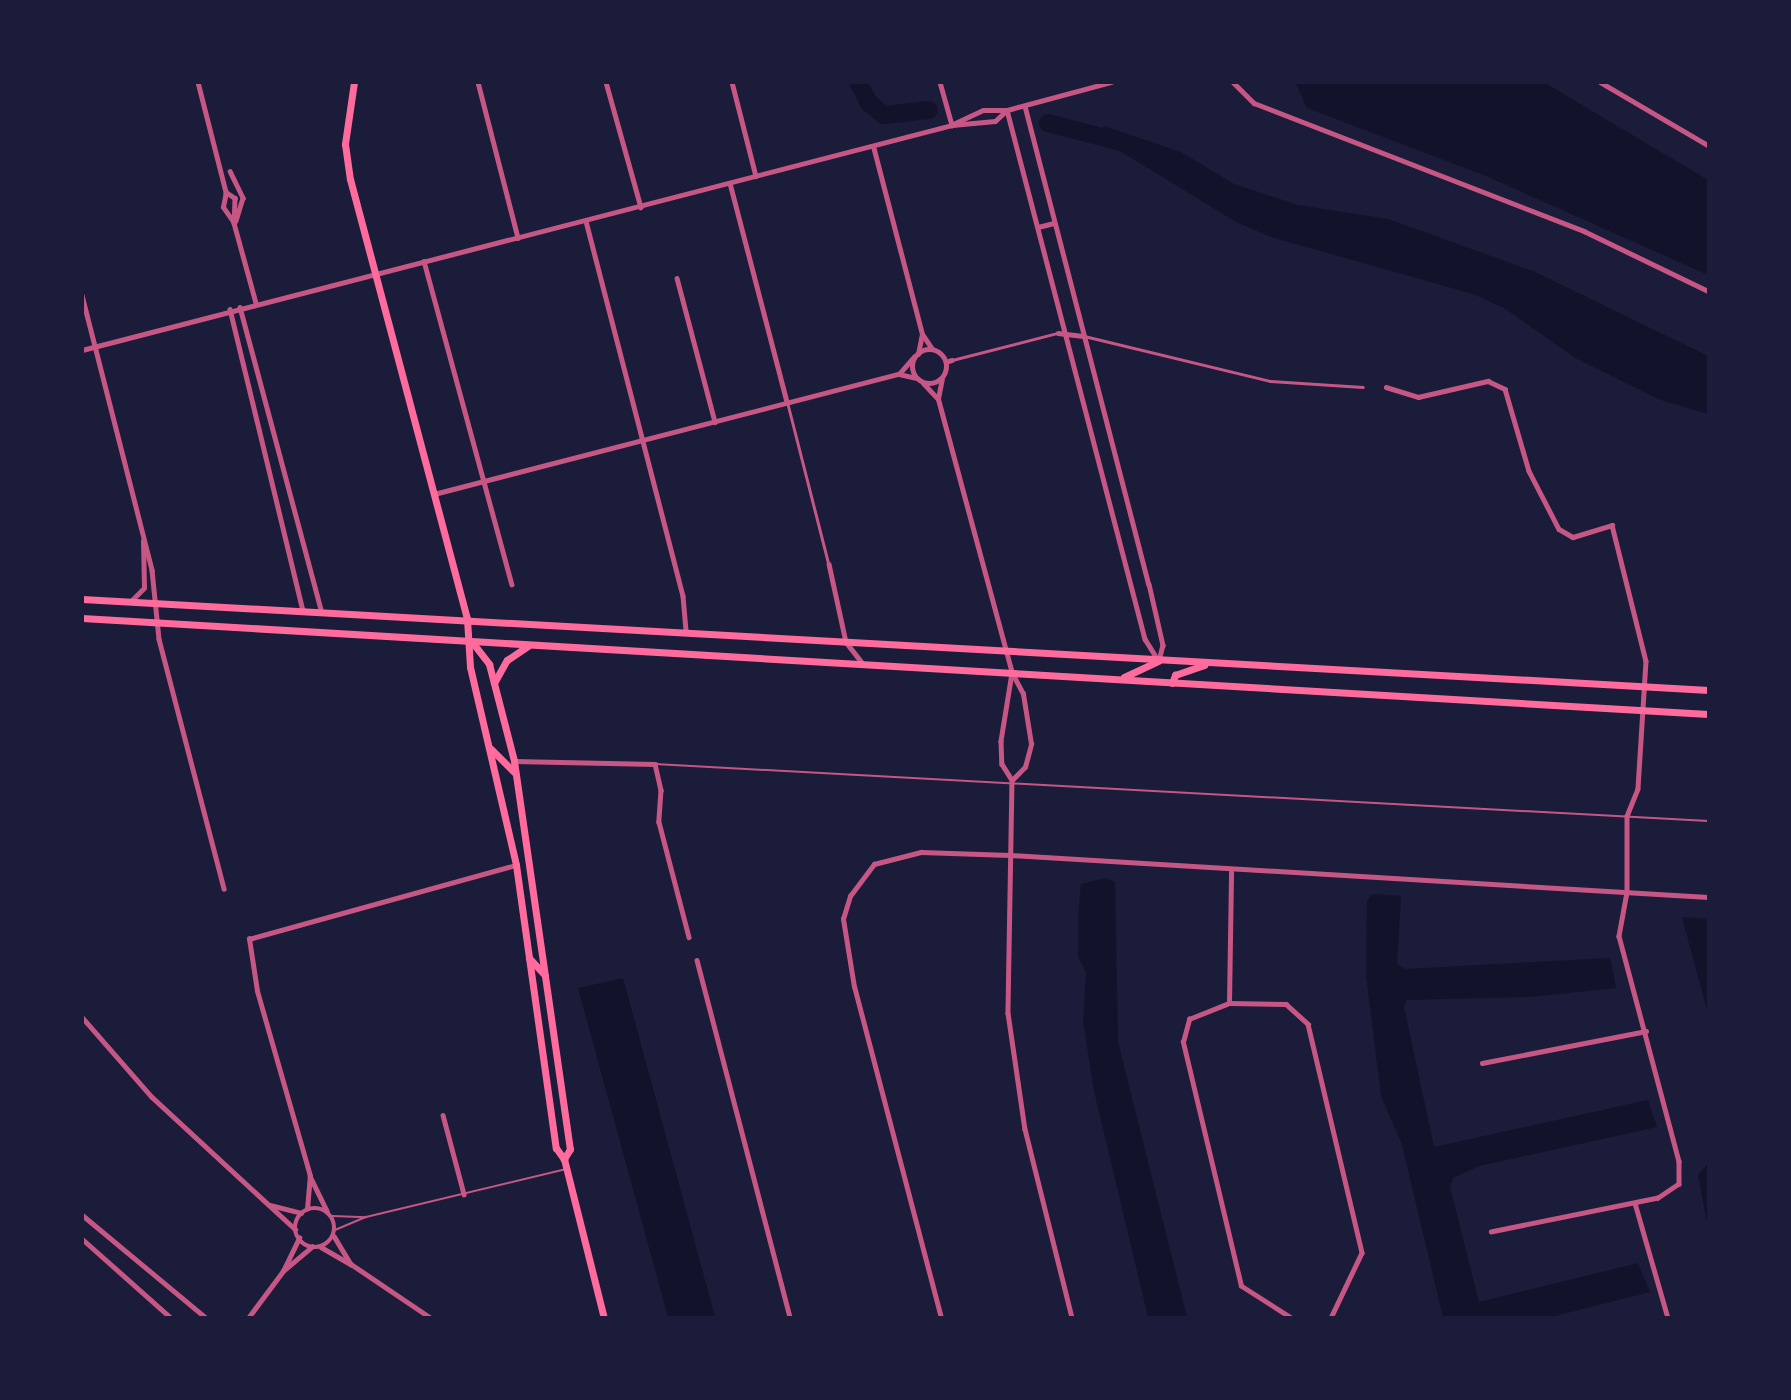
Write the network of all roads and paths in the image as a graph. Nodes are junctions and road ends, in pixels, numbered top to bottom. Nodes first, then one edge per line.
1 (198, 82) edge
2 (354, 82) edge
3 (478, 82) edge
4 (606, 82) edge
5 (732, 82) edge
6 (940, 82) edge
7 (1111, 82) edge
8 (1233, 82) edge
9 (1600, 82) edge
10 (1086, 86) edge
11 (1025, 106) junction
12 (1008, 110) junction
13 (952, 125) junction
14 (1708, 145) edge
15 (873, 146) junction
16 (230, 171) dead end
17 (756, 176) junction
18 (730, 183) junction
19 (226, 192) junction
20 (641, 207) junction
21 (586, 220) junction
22 (234, 223) junction
23 (1054, 223) junction
24 (1038, 227) junction
25 (518, 238) junction
26 (424, 261) junction
27 (376, 273) junction
28 (677, 278) dead end
29 (1708, 291) edge
30 (82, 295) edge
31 (256, 303) junction
32 (240, 307) junction
33 (230, 309) junction
34 (1066, 332) junction
35 (1058, 333) joint
36 (922, 334) junction
37 (1083, 336) junction
38 (92, 347) junction
39 (932, 349) junction
40 (82, 350) edge
41 (916, 356) junction
42 (949, 361) junction
43 (899, 374) junction
44 (917, 378) junction
45 (942, 378) junction
46 (923, 382) junction
47 (1363, 387) dead end
48 (1386, 387) dead end
49 (938, 399) junction
50 (787, 402) junction
51 (715, 422) junction
52 (643, 441) junction
53 (278, 455) junction
54 (269, 458) junction
55 (483, 482) junction
56 (434, 494) junction
57 (143, 541) junction
58 (829, 564) joint
59 (512, 584) dead end
60 (82, 599) edge
61 (128, 602) junction
62 (155, 603) junction
63 (303, 610) junction
64 (321, 610) junction
65 (82, 618) edge
66 (467, 619) junction
67 (156, 622) junction
68 (686, 633) junction
69 (472, 642) junction
70 (846, 642) junction
71 (529, 645) junction
72 (1005, 651) junction
73 (1159, 661) junction
74 (1213, 662) junction
75 (863, 664) junction
76 (1012, 673) junction
77 (1112, 679) junction
78 (494, 683) junction
79 (1172, 683) junction
80 (1645, 687) junction
81 (1708, 690) edge
82 (1643, 710) junction
83 (1708, 714) edge
84 (491, 749) junction
85 (514, 761) junction
86 (655, 764) junction
87 (515, 773) junction
88 (1012, 780) junction
89 (1627, 816) junction
90 (1708, 821) edge
91 (1010, 855) junction
92 (516, 865) junction
93 (1231, 872) junction
94 (224, 889) dead end
95 (1626, 892) junction
96 (1708, 897) edge
97 (689, 937) dead end
98 (529, 958) junction
99 (697, 960) dead end
100 (545, 975) junction
101 (548, 992) junction
102 (535, 994) junction
103 (1228, 1003) junction
104 (82, 1017) edge
105 (1646, 1031) junction
106 (1482, 1063) dead end
107 (443, 1115) dead end
108 (564, 1159) junction
109 (566, 1169) junction
110 (310, 1176) junction
111 (464, 1194) junction
112 (1635, 1203) junction
113 (270, 1205) junction
114 (304, 1211) junction
115 (330, 1214) junction
116 (82, 1215) edge
117 (366, 1217) junction
118 (295, 1229) junction
119 (1491, 1232) dead end
120 (335, 1233) junction
121 (299, 1238) junction
122 (82, 1239) edge
123 (312, 1247) junction
124 (321, 1247) junction
125 (351, 1264) junction
126 (283, 1271) junction
127 (171, 1317) edge
128 (206, 1317) edge
129 (248, 1317) edge
130 (431, 1317) edge
131 (604, 1317) edge
132 (790, 1317) edge
133 (941, 1317) edge
134 (1072, 1317) edge
135 (1291, 1317) edge
136 (1331, 1317) edge
137 (1668, 1317) edge

1 - 19 street
2 - 27 main road
3 - 25 street
4 - 20 street
5 - 17 street
6 - 13 street
7 - 10 street
8 - 29 street
9 - 14 street
10 - 11 street
11 - 12 street
11 - 23 street
12 - 13 street
12 - 13 street
12 - 24 street
13 - 15 street
15 - 17 street
15 - 36 street
16 - 22 street
17 - 18 street
18 - 20 street
18 - 50 street
19 - 22 street
19 - 22 street
20 - 21 street
21 - 25 street
21 - 52 street
22 - 31 street
23 - 24 street
23 - 37 street
24 - 34 street
25 - 26 street
26 - 27 street
26 - 55 street
27 - 31 street
27 - 56 main road
28 - 51 street
30 - 38 street
31 - 32 street
32 - 33 street
32 - 53 street
33 - 38 street
33 - 54 street
34 - 35 street
34 - 37 street
34 - 73 street
35 - 42 street
36 - 39 street
36 - 41 street
37 - 47 street
37 - 73 street
38 - 40 street
38 - 57 street
39 - 41 street
39 - 42 street
41 - 43 street
41 - 44 street
42 - 45 street
43 - 44 street
43 - 50 street
44 - 46 street
45 - 46 street
45 - 49 street
46 - 49 street
48 - 80 street
49 - 72 street
50 - 51 street
50 - 58 street
51 - 52 street
52 - 55 street
52 - 68 street
53 - 54 street
53 - 64 street
54 - 63 street
55 - 56 street
55 - 59 street
56 - 66 main road
57 - 61 street
57 - 62 street
58 - 70 street
60 - 61 main road
61 - 62 main road
62 - 63 main road
62 - 67 street
63 - 64 main road
64 - 66 main road
65 - 67 main road
66 - 68 main road
66 - 69 main road
67 - 69 main road
67 - 94 street
68 - 70 main road
69 - 71 main road
69 - 78 main road
69 - 84 main road
70 - 72 main road
70 - 75 street
71 - 75 main road
71 - 78 main road
72 - 73 main road
72 - 76 street
73 - 74 main road
73 - 77 main road
74 - 79 main road
74 - 80 main road
75 - 76 main road
76 - 77 main road
76 - 88 street
76 - 88 street
77 - 79 main road
78 - 85 main road
79 - 82 main road
80 - 81 main road
80 - 82 street
82 - 83 main road
82 - 89 street
84 - 87 main road
84 - 92 main road
85 - 86 street
85 - 87 main road
86 - 88 lane
86 - 97 street
87 - 100 main road
88 - 89 lane
88 - 91 street
89 - 90 lane
89 - 95 street
91 - 93 street
91 - 133 street
91 - 134 street
92 - 98 main road
92 - 110 street
93 - 95 street
93 - 103 street
95 - 96 street
95 - 105 street
98 - 100 main road
98 - 102 main road
99 - 132 street
100 - 101 main road
101 - 102 main road
101 - 108 main road
102 - 108 main road
103 - 135 street
103 - 136 street
104 - 113 street
105 - 106 street
105 - 112 street
107 - 111 street
108 - 109 main road
109 - 111 lane
109 - 131 main road
110 - 114 street
110 - 115 street
111 - 117 lane
112 - 119 street
112 - 137 street
113 - 114 street
113 - 118 street
114 - 115 street
114 - 118 street
115 - 117 lane
115 - 120 street
116 - 128 street
117 - 120 lane
118 - 121 street
120 - 124 street
120 - 125 street
121 - 123 street
121 - 126 street
122 - 127 street
123 - 124 street
123 - 126 street
124 - 125 street
125 - 130 street
126 - 129 street

